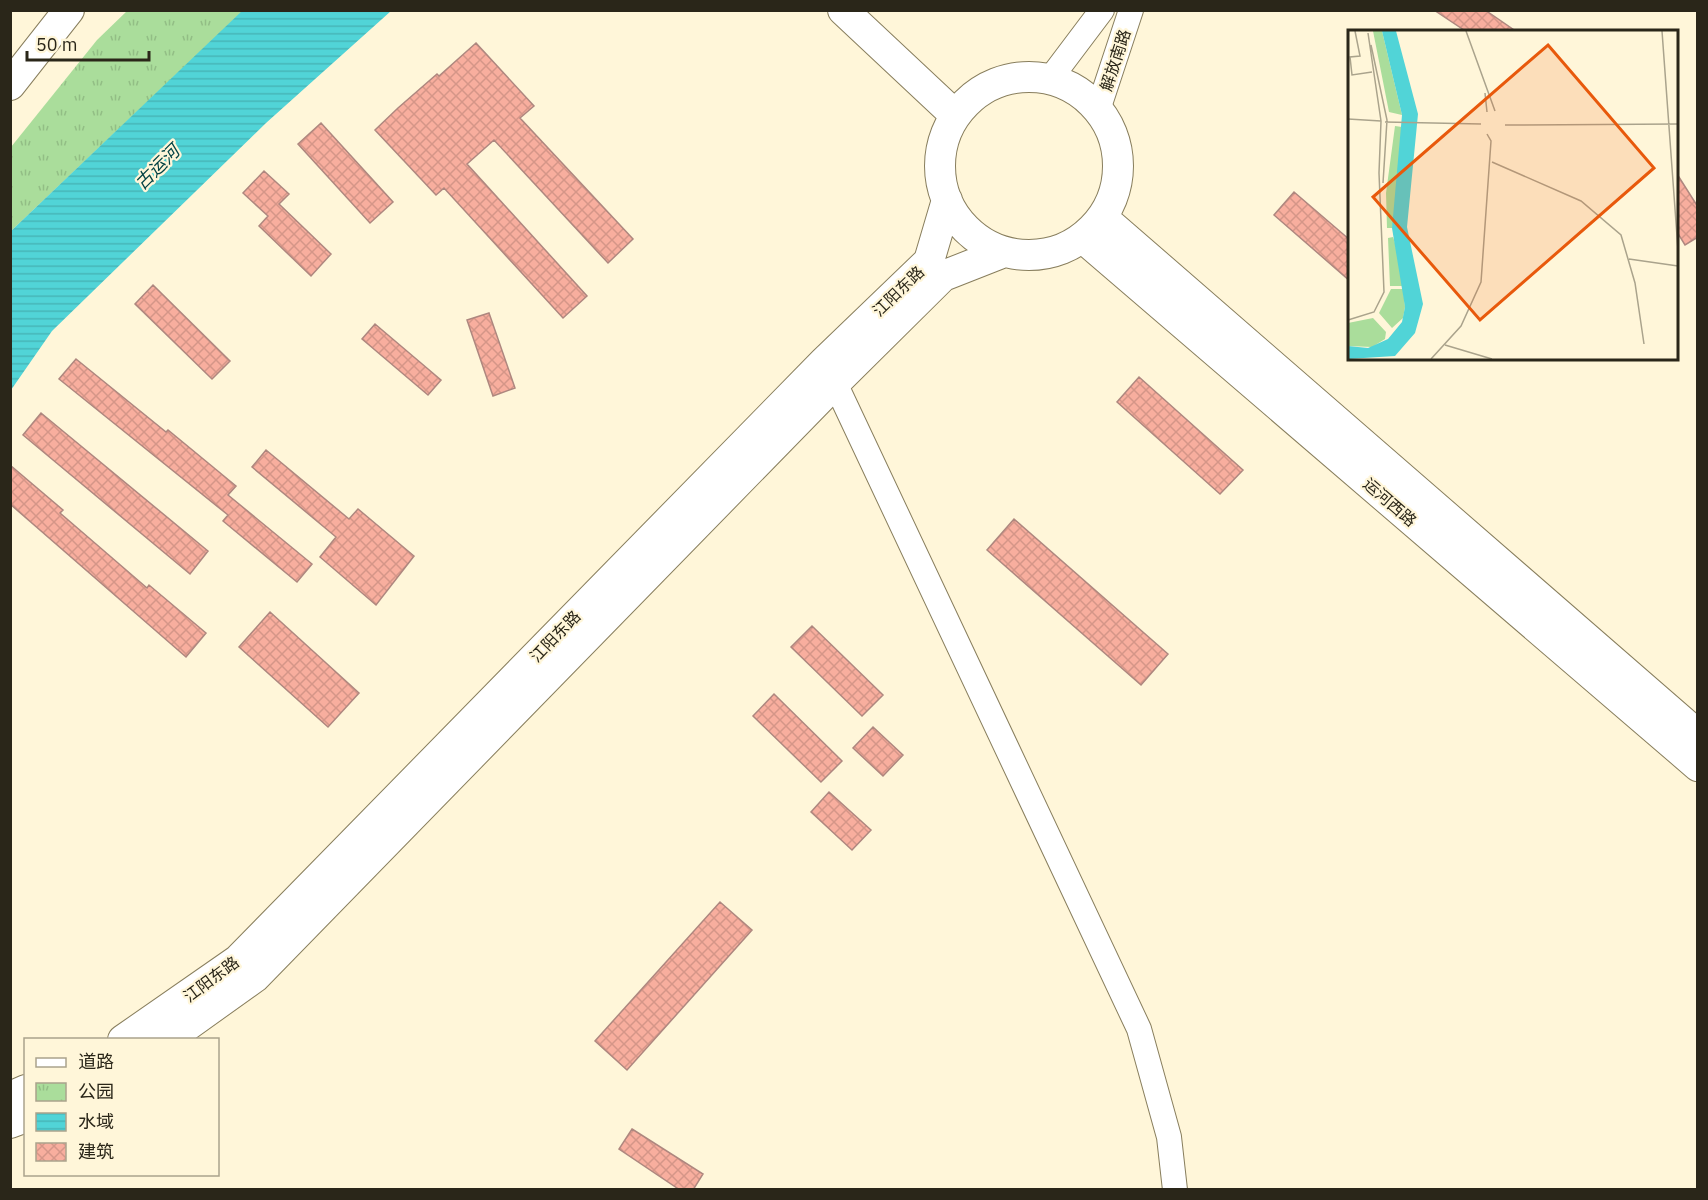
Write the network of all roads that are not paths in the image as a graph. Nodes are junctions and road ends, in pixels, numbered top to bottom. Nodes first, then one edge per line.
1 (843, 10) edge
2 (872, 10) edge
3 (1102, 10) edge
4 (1131, 10) edge
5 (69, 12) edge
6 (1050, 79) junction
7 (10, 85) edge
8 (962, 108) junction
9 (1098, 110) junction
10 (947, 200) junction
11 (1093, 228) junction
12 (1004, 252) junction
13 (835, 383) junction
14 (1698, 735) edge
15 (1698, 766) edge
16 (126, 1038) edge
17 (170, 1038) edge
18 (1175, 1190) edge

1 - 8 main road
2 - 8 main road
3 - 6 street, 解放南路
4 - 9 street, 解放南路
5 - 7 main road
6 - 8 main road
6 - 9 main road
8 - 10 main road
9 - 11 main road
10 - 12 main road
10 - 16 main road, 江阳东路
11 - 12 main road
11 - 14 main road, 运河西路
11 - 15 main road, 运河西路
12 - 13 main road, 江阳东路
13 - 17 main road, 江阳东路
13 - 18 street

